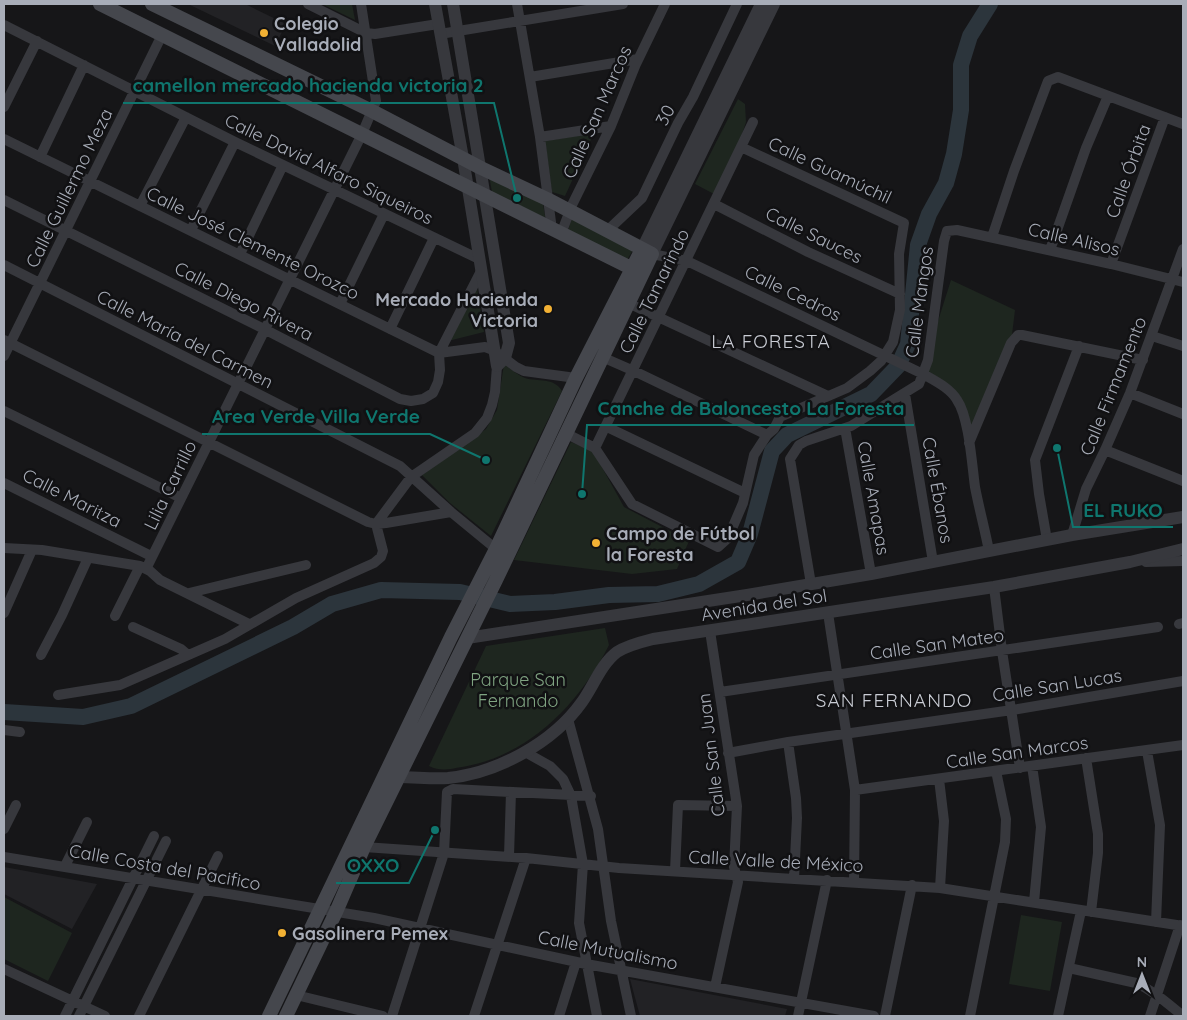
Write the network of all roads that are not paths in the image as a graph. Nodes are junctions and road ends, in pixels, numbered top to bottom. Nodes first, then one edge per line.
1 (100, 4) edge
2 (152, 4) edge
3 (308, 4) edge
4 (361, 4) edge
5 (435, 4) edge
6 (453, 4) edge
7 (516, 4) edge
8 (623, 4) edge
9 (665, 4) edge
10 (737, 4) edge
11 (761, 4) edge
12 (774, 4) edge
13 (519, 20) junction
14 (4, 25) edge
15 (439, 29) junction
16 (457, 31) junction
17 (366, 33) junction
18 (162, 35) junction
19 (37, 41) junction
20 (638, 59) junction
21 (84, 66) junction
22 (530, 77) junction
23 (135, 91) junction
24 (1108, 96) junction
25 (4, 107) edge
26 (372, 111) junction
27 (186, 117) junction
28 (1165, 117) junction
29 (754, 122) dead end
30 (1183, 124) edge
31 (611, 126) junction
32 (362, 134) junction
33 (540, 136) junction
34 (4, 139) edge
35 (235, 142) junction
36 (741, 147) junction
37 (40, 157) junction
38 (463, 158) junction
39 (283, 165) junction
40 (481, 168) junction
41 (90, 182) junction
42 (467, 187) junction
43 (334, 189) junction
44 (486, 196) junction
45 (547, 199) junction
46 (4, 200) edge
47 (714, 204) junction
48 (140, 206) junction
49 (570, 212) junction
50 (384, 214) junction
51 (904, 223) joint
52 (191, 230) junction
53 (958, 230) joint
54 (607, 231) junction
55 (65, 232) junction
56 (556, 232) junction
57 (992, 237) junction
58 (434, 238) junction
59 (1183, 249) edge
60 (1050, 250) junction
61 (647, 251) junction
62 (240, 254) junction
63 (687, 261) junction
64 (1111, 264) junction
65 (4, 265) edge
66 (480, 265) junction
67 (639, 270) junction
68 (1173, 278) junction
69 (289, 279) junction
70 (1183, 282) edge
71 (40, 284) junction
72 (900, 294) junction
73 (628, 303) junction
74 (340, 304) junction
75 (659, 316) junction
76 (264, 329) junction
77 (390, 329) junction
78 (1152, 336) junction
79 (7, 341) edge
80 (1079, 346) junction
81 (1183, 346) edge
82 (493, 350) junction
83 (439, 353) junction
84 (4, 356) edge
85 (602, 357) junction
86 (888, 357) junction
87 (1143, 360) junction
88 (501, 362) junction
89 (634, 371) junction
90 (919, 373) junction
91 (576, 378) junction
92 (238, 383) junction
93 (1130, 393) junction
94 (905, 394) junction
95 (828, 396) junction
96 (4, 411) edge
97 (1183, 414) edge
98 (607, 427) junction
99 (845, 428) junction
100 (565, 433) junction
101 (767, 435) junction
102 (209, 443) junction
103 (969, 444) junction
104 (595, 448) junction
105 (1105, 450) junction
106 (411, 477) junction
107 (1183, 480) edge
108 (4, 483) edge
109 (745, 493) junction
110 (181, 498) junction
111 (451, 512) junction
112 (1183, 517) edge
113 (376, 524) junction
114 (1072, 535) junction
115 (1047, 540) junction
116 (4, 548) edge
117 (496, 549) junction
118 (1183, 549) edge
119 (32, 550) junction
120 (990, 551) junction
121 (152, 555) junction
122 (88, 558) junction
123 (1183, 561) edge
124 (933, 562) junction
125 (1130, 562) junction
126 (306, 565) dead end
127 (143, 567) junction
128 (871, 574) junction
129 (811, 584) junction
130 (994, 587) junction
131 (189, 593) junction
132 (4, 613) edge
133 (828, 613) junction
134 (115, 616) dead end
135 (249, 624) junction
136 (133, 627) dead end
137 (1158, 627) dead end
138 (710, 631) junction
139 (451, 637) junction
140 (467, 638) junction
141 (1002, 651) junction
142 (41, 655) dead end
143 (188, 655) junction
144 (838, 675) junction
145 (1183, 681) edge
146 (720, 692) junction
147 (58, 695) dead end
148 (1012, 710) junction
149 (568, 719) junction
150 (4, 730) edge
151 (20, 732) dead end
152 (846, 733) junction
153 (788, 742) junction
154 (1183, 745) edge
155 (1147, 751) junction
156 (525, 752) junction
157 (728, 753) junction
158 (1086, 758) junction
159 (1032, 766) junction
160 (1020, 768) junction
161 (996, 771) junction
162 (398, 777) junction
163 (938, 780) junction
164 (855, 790) junction
165 (510, 792) junction
166 (572, 796) junction
167 (591, 796) junction
168 (16, 805) dead end
169 (737, 806) junction
170 (87, 822) dead end
171 (4, 829) edge
172 (154, 836) dead end
173 (166, 841) dead end
174 (364, 847) junction
175 (444, 853) junction
176 (218, 856) dead end
177 (509, 856) junction
178 (4, 857) edge
179 (526, 858) junction
180 (583, 864) junction
181 (65, 866) junction
182 (604, 867) junction
183 (675, 871) junction
184 (736, 876) junction
185 (133, 878) junction
186 (794, 879) junction
187 (827, 880) junction
188 (147, 881) junction
189 (854, 882) junction
190 (912, 886) junction
191 (940, 888) junction
192 (201, 890) junction
193 (994, 896) junction
194 (1034, 902) junction
195 (321, 909) junction
196 (1081, 911) junction
197 (336, 912) junction
198 (1091, 912) junction
199 (1156, 922) junction
200 (1182, 925) edge
201 (420, 928) junction
202 (497, 944) junction
203 (581, 963) junction
204 (1069, 968) junction
205 (4, 969) edge
206 (621, 970) junction
207 (715, 987) junction
208 (1157, 994) junction
209 (296, 995) junction
210 (73, 1000) junction
211 (801, 1003) junction
212 (85, 1006) junction
213 (65, 1016) edge
214 (79, 1016) edge
215 (105, 1016) edge
216 (139, 1016) edge
217 (269, 1016) edge
218 (286, 1016) edge
219 (384, 1016) edge
220 (392, 1016) edge
221 (474, 1016) edge
222 (559, 1016) edge
223 (597, 1016) edge
224 (631, 1016) edge
225 (798, 1016) edge
226 (874, 1016) edge
227 (885, 1016) edge
228 (970, 1016) edge
229 (1058, 1016) edge
230 (1150, 1016) edge
231 (1183, 1016) edge

1 - 18 main road
2 - 26 main road
3 - 17 street
4 - 17 street, Lilia Carrillo
5 - 15 street
6 - 16 street
7 - 13 street
8 - 13 street
9 - 20 street, Calle San Marcos
10 - 54 street, 30
11 - 61 street
12 - 61 street
13 - 16 street
13 - 22 street
14 - 19 street, Calle David Alfaro Siqueiros
15 - 16 street
15 - 17 street
15 - 38 street
16 - 40 street
17 - 26 street, Lilia Carrillo
18 - 23 street, Calle Guillermo Meza
18 - 32 main road
19 - 21 street, Calle David Alfaro Siqueiros
19 - 25 street
20 - 22 street
20 - 31 street, Calle San Marcos
21 - 23 street, Calle David Alfaro Siqueiros
21 - 37 street
22 - 33 street
23 - 27 street, Calle David Alfaro Siqueiros
23 - 41 street, Calle Guillermo Meza
24 - 28 street
24 - 57 street
24 - 60 street
26 - 32 street, Lilia Carrillo
26 - 38 main road
27 - 35 street, Calle David Alfaro Siqueiros
27 - 48 street
28 - 30 street
28 - 64 street, Calle Órbita
29 - 36 street, Calle Tamarindo
31 - 33 street
31 - 49 street, Calle San Marcos
32 - 42 main road
32 - 43 street, Lilia Carrillo
33 - 45 street
34 - 37 street, Calle José Clemente Orozco
35 - 39 street, Calle David Alfaro Siqueiros
35 - 52 street
36 - 47 street, Calle Tamarindo
36 - 51 street, Calle Guamúchil
37 - 41 street, Calle José Clemente Orozco
38 - 40 main road
38 - 42 street
39 - 43 street, Calle David Alfaro Siqueiros
39 - 62 street
40 - 44 street
40 - 45 main road
41 - 48 street, Calle José Clemente Orozco
41 - 55 street, Calle Guillermo Meza
42 - 44 main road
42 - 66 street
43 - 50 street, Calle David Alfaro Siqueiros
43 - 69 street, Lilia Carrillo
44 - 56 main road
44 - 88 street
45 - 49 main road
45 - 56 street
46 - 55 street, Calle Diego Rivera
47 - 63 street, Calle Tamarindo
47 - 72 street, Calle Sauces
48 - 52 street, Calle José Clemente Orozco
49 - 54 main road
49 - 56 street, Calle San Marcos
50 - 58 street, Calle David Alfaro Siqueiros
50 - 74 street
51 - 72 street, Calle Mangos
52 - 62 street, Calle José Clemente Orozco
53 - 57 street, Calle Alisos
53 - 90 street, Calle Mangos
54 - 61 main road
55 - 71 street, Calle Guillermo Meza
55 - 76 street, Calle Diego Rivera
56 - 67 main road
57 - 60 street, Calle Alisos
58 - 66 street, Calle David Alfaro Siqueiros
58 - 77 street
59 - 68 street, Calle Firmamento
60 - 64 street, Calle Alisos
61 - 63 street, Calle Cedros
61 - 67 main road
62 - 69 street, Calle José Clemente Orozco
63 - 75 street, Calle Tamarindo
63 - 86 street, Calle Cedros
64 - 68 street, Calle Alisos
65 - 71 street, Calle María del Carmen
66 - 82 street
66 - 83 street
67 - 73 main road
67 - 91 main road
68 - 70 street, Calle Alisos
68 - 78 street, Calle Firmamento
69 - 74 street, Calle José Clemente Orozco
69 - 76 street, Lilia Carrillo
71 - 79 street, Calle Guillermo Meza
71 - 92 street, Calle María del Carmen
72 - 86 street, Calle Mangos
73 - 75 street
73 - 85 main road
74 - 77 street, Calle José Clemente Orozco
75 - 89 street, Calle Tamarindo
75 - 95 street
76 - 83 street, Calle Diego Rivera
76 - 92 street, Lilia Carrillo
77 - 83 street, Calle José Clemente Orozco
78 - 81 street
78 - 87 street, Calle Firmamento
79 - 84 street, Calle Guillermo Meza
79 - 102 street
80 - 87 street
80 - 103 street
80 - 115 street
82 - 83 street
82 - 88 street
85 - 89 street
85 - 100 main road
86 - 90 street, Calle Cedros
86 - 95 street, Calle Mangos
87 - 93 street, Calle Firmamento
88 - 91 street
88 - 106 street
89 - 98 street, Calle Tamarindo
89 - 101 street
90 - 94 street, Calle Mangos
90 - 103 street, Calle Cedros
91 - 117 main road
92 - 102 street, Lilia Carrillo
92 - 106 street, Calle María del Carmen
93 - 97 street
93 - 105 street, Calle Firmamento
94 - 99 street, Calle Mangos
94 - 124 street, Calle Ébanos
95 - 101 street, Calle Mangos
96 - 110 street
98 - 104 street, Calle Tamarindo
98 - 109 street
99 - 128 street, Calle Amapas
99 - 129 street, Calle Mangos
100 - 104 street
100 - 140 main road
101 - 109 street, Calle Mangos
102 - 110 street, Lilia Carrillo
102 - 113 street
103 - 120 street, Calle Cedros
104 - 109 street, Calle Mangos
105 - 107 street
105 - 114 street, Calle Firmamento
106 - 111 street, Calle María del Carmen
106 - 113 street
108 - 121 street, Calle Maritza
110 - 121 street, Lilia Carrillo
111 - 113 street
111 - 117 street, Calle María del Carmen
112 - 114 street, Avenida del Sol
113 - 135 street
114 - 115 street, Avenida del Sol
115 - 120 street, Avenida del Sol
116 - 119 street
117 - 139 main road
118 - 125 street
119 - 122 street
119 - 132 street
120 - 124 street, Avenida del Sol
121 - 127 street, Lilia Carrillo
122 - 127 street
122 - 142 street
123 - 125 street, Avenida del Sol
124 - 128 street, Avenida del Sol
125 - 130 street, Avenida del Sol
126 - 131 street
127 - 131 street
127 - 134 street, Lilia Carrillo
128 - 129 street, Avenida del Sol
129 - 140 street, Avenida del Sol
130 - 133 street, Avenida del Sol
130 - 141 street
131 - 135 street
133 - 138 street, Avenida del Sol
133 - 144 street
135 - 143 street
136 - 143 street
137 - 141 street, Calle San Mateo
138 - 146 street, Calle San Juan
138 - 149 street, Avenida del Sol
139 - 140 street
139 - 195 main road
140 - 162 main road
141 - 144 street, Calle San Mateo
141 - 148 street
143 - 147 street
144 - 146 street, Calle San Mateo
144 - 152 street
145 - 148 street, Calle San Lucas
146 - 157 street, Calle San Juan
148 - 152 street, Calle San Lucas
148 - 160 street
149 - 156 street, Avenida del Sol
149 - 167 street
150 - 151 street
152 - 153 street, Calle San Lucas
152 - 164 street
153 - 157 street, Calle San Lucas
153 - 186 street
154 - 155 street, Calle San Marcos
155 - 158 street, Calle San Marcos
155 - 199 street
156 - 162 street, Avenida del Sol
156 - 166 street
157 - 169 street, Calle San Juan
158 - 159 street, Calle San Marcos
158 - 198 street
159 - 160 street, Calle San Marcos
159 - 194 street
160 - 161 street, Calle San Marcos
161 - 163 street, Calle San Marcos
161 - 193 street
162 - 174 main road
163 - 164 street, Calle San Marcos
163 - 191 street
164 - 189 street
165 - 166 street
165 - 175 street
165 - 177 street
166 - 167 street
166 - 180 street
167 - 182 street
168 - 171 street
169 - 183 street
169 - 184 street, Calle San Juan
170 - 181 street
172 - 185 street
173 - 188 street
174 - 175 street, Calle Valle de México
174 - 197 main road
175 - 177 street, Calle Valle de México
175 - 201 street
176 - 192 street
177 - 179 street, Calle Valle de México
178 - 181 street, Calle Costa del Pacifico
179 - 180 street, Calle Valle de México
179 - 202 street
180 - 182 street, Calle Valle de México
180 - 203 street
181 - 185 street, Calle Costa del Pacifico
182 - 183 street, Calle Valle de México
182 - 206 street
183 - 184 street, Calle Valle de México
184 - 186 street, Calle Valle de México
184 - 207 street, Calle San Juan
185 - 188 street, Calle Costa del Pacifico
185 - 210 street
186 - 187 street, Calle Valle de México
187 - 189 street, Calle Valle de México
187 - 211 street
188 - 192 street, Calle Costa del Pacifico
188 - 212 street
189 - 190 street, Calle Valle de México
190 - 191 street, Calle Valle de México
190 - 227 street
191 - 193 street, Calle Valle de México
192 - 195 street, Calle Costa del Pacifico
192 - 216 street
193 - 194 street, Calle Valle de México
193 - 228 street
194 - 196 street, Calle Valle de México
195 - 197 street, Calle Costa del Pacifico
195 - 217 main road
196 - 198 street, Calle Valle de México
196 - 204 street
197 - 201 street, Calle Mutualismo
197 - 209 main road
198 - 199 street, Calle Valle de México
199 - 200 street, Calle Valle de México
200 - 208 street
201 - 202 street, Calle Mutualismo
201 - 220 street
202 - 203 street, Calle Mutualismo
202 - 221 street
203 - 206 street, Calle Mutualismo
203 - 222 street
203 - 223 street
204 - 208 street
204 - 229 street
205 - 210 street
206 - 207 street, Calle Mutualismo
206 - 224 street
207 - 211 street, Calle Mutualismo
208 - 230 street
208 - 231 street
209 - 218 main road
209 - 219 street
210 - 212 street
210 - 213 street
211 - 225 street
211 - 226 street, Calle Mutualismo
212 - 214 street
212 - 215 street

